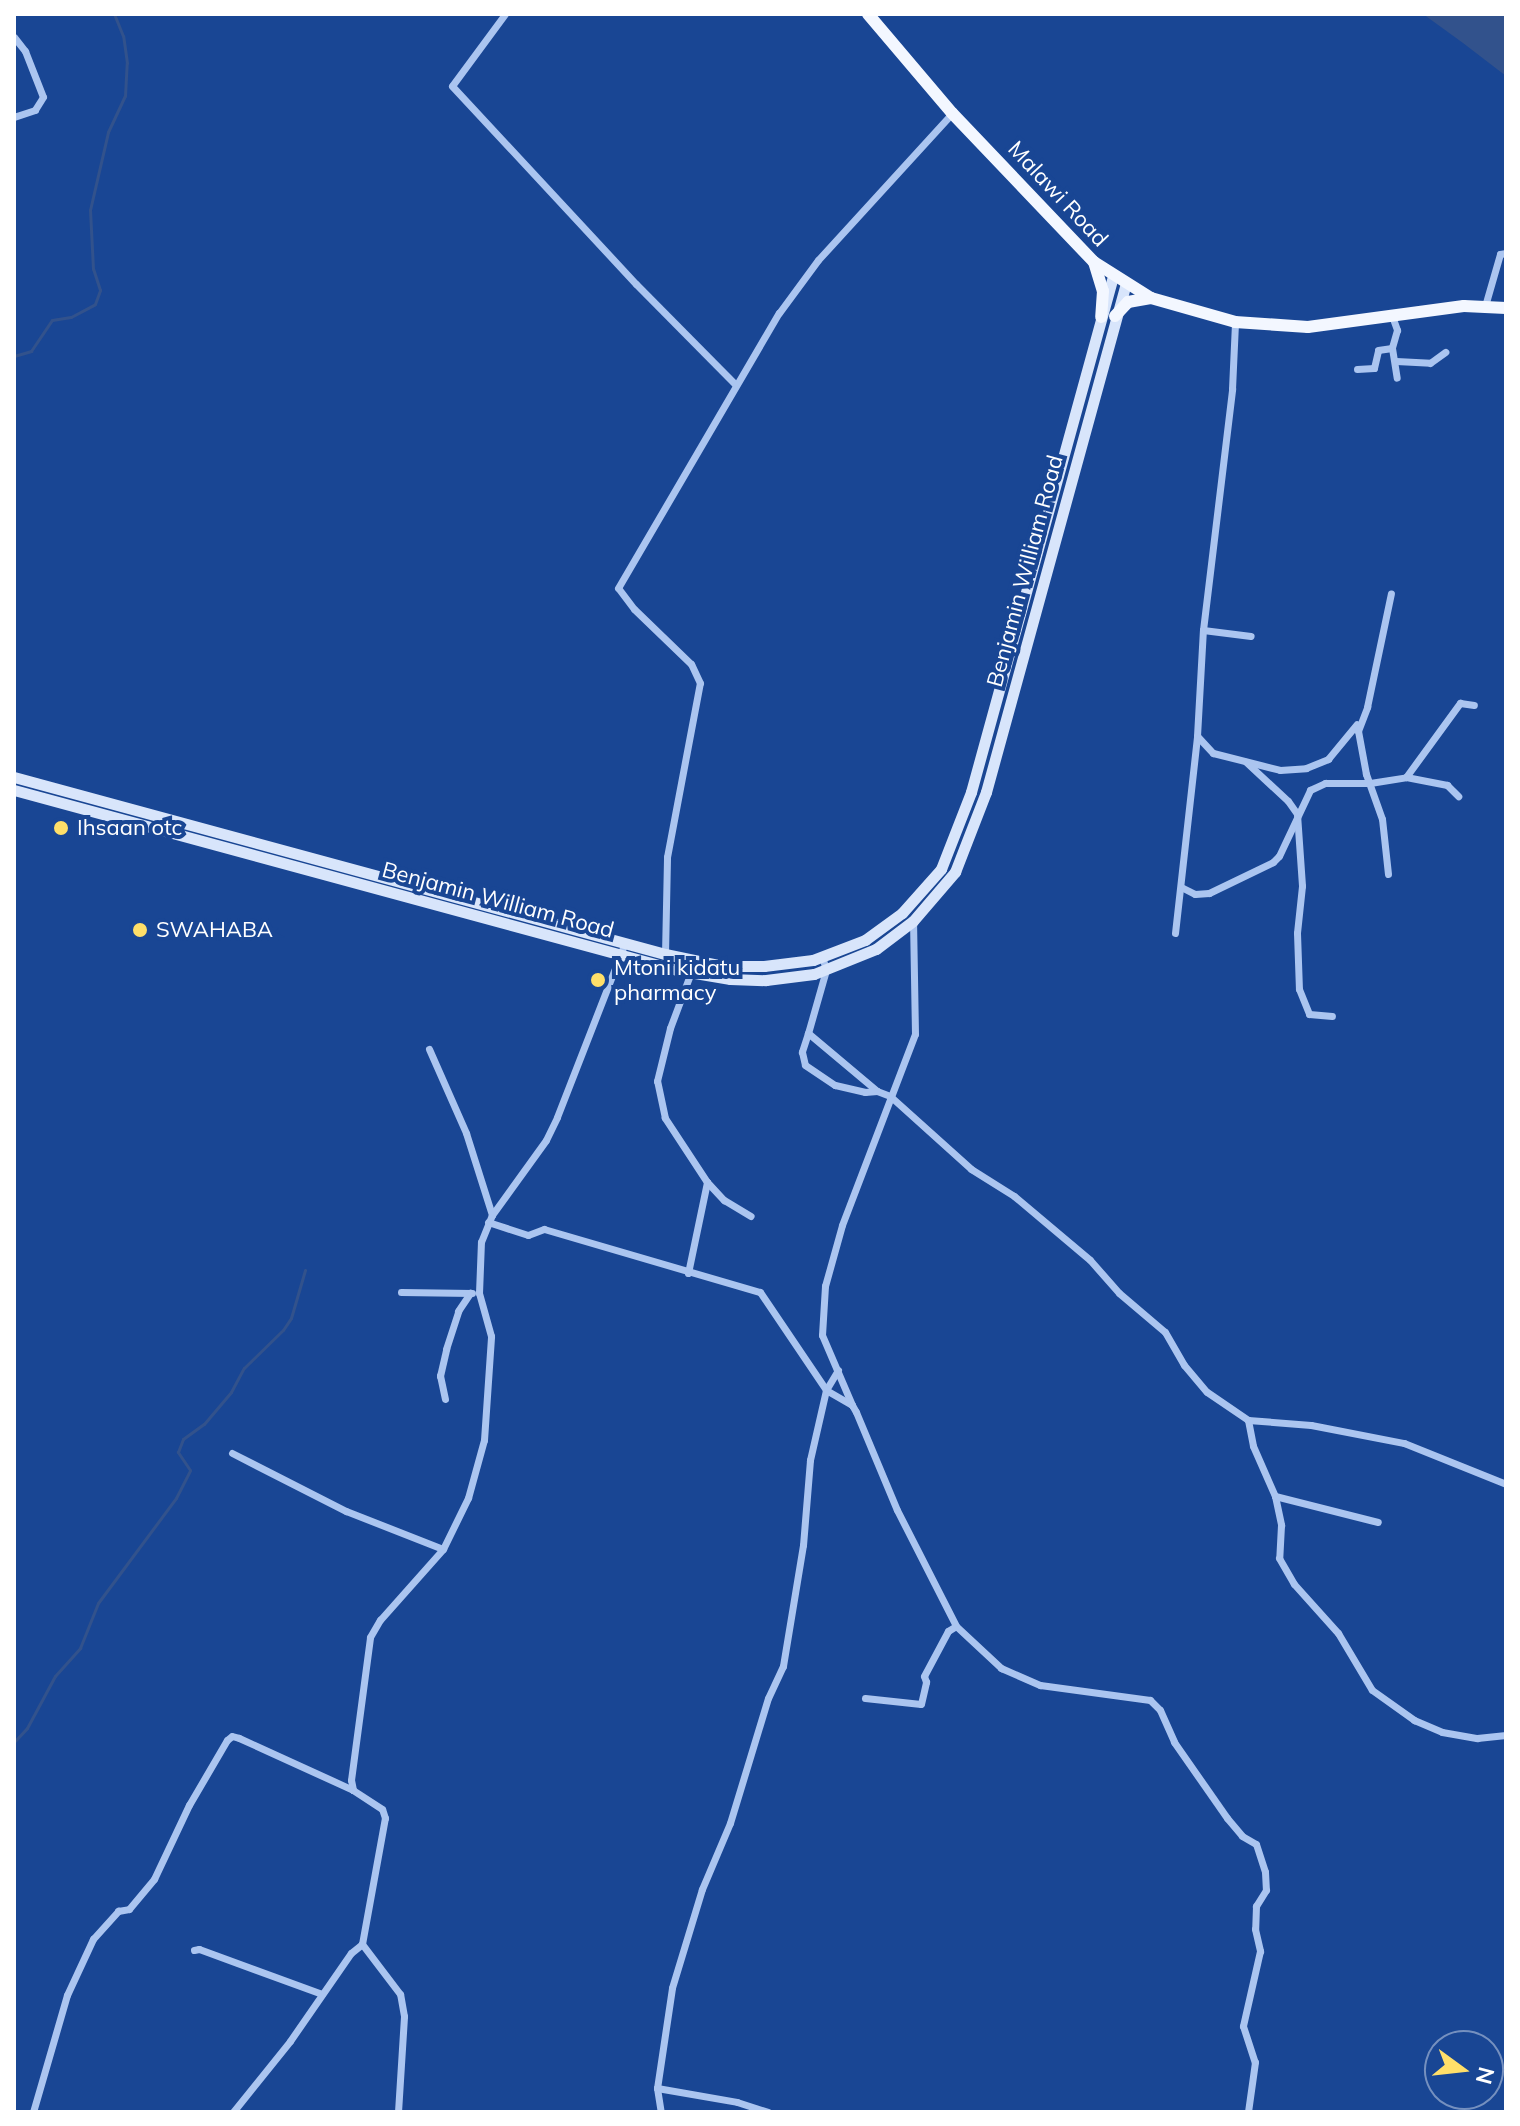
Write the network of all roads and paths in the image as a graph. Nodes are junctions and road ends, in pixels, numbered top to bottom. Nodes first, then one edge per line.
1 (505, 14) edge
2 (868, 14) edge
3 (14, 37) edge
4 (952, 113) junction
5 (14, 117) edge
6 (1506, 253) edge
7 (1094, 262) junction
8 (1113, 276) junction
9 (1126, 283) junction
10 (1151, 298) junction
11 (1485, 306) junction
12 (1506, 308) edge
13 (1108, 316) junction
14 (1392, 316) junction
15 (1235, 322) junction
16 (1392, 348) junction
17 (1445, 352) dead end
18 (1396, 361) junction
19 (1357, 369) dead end
20 (1397, 378) dead end
21 (735, 384) junction
22 (1391, 593) dead end
23 (1203, 630) junction
24 (1251, 636) dead end
25 (1474, 705) dead end
26 (1359, 723) junction
27 (1197, 736) junction
28 (1246, 762) junction
29 (14, 777) edge
30 (1406, 777) junction
31 (1370, 783) junction
32 (14, 790) edge
33 (1458, 796) dead end
34 (1297, 814) junction
35 (1388, 874) dead end
36 (1183, 888) junction
37 (913, 921) junction
38 (1175, 933) dead end
39 (623, 948) junction
40 (665, 954) junction
41 (822, 956) junction
42 (826, 970) junction
43 (691, 972) junction
44 (1332, 1016) dead end
45 (808, 1033) junction
46 (429, 1049) dead end
47 (877, 1091) junction
48 (890, 1096) junction
49 (707, 1182) junction
50 (751, 1216) dead end
51 (490, 1218) junction
52 (688, 1273) junction
53 (401, 1292) dead end
54 (474, 1293) junction
55 (838, 1370) junction
56 (845, 1384) junction
57 (826, 1390) junction
58 (835, 1397) junction
59 (445, 1399) dead end
60 (852, 1405) junction
61 (1248, 1420) junction
62 (232, 1453) dead end
63 (1506, 1484) edge
64 (1275, 1496) junction
65 (1378, 1522) dead end
66 (443, 1549) junction
67 (956, 1626) junction
68 (865, 1698) dead end
69 (1506, 1735) edge
70 (353, 1790) junction
71 (362, 1944) junction
72 (194, 1950) dead end
73 (322, 1994) junction
74 (657, 2088) junction
75 (33, 2112) edge
76 (233, 2112) edge
77 (398, 2112) edge
78 (661, 2112) edge
79 (768, 2112) edge
80 (1248, 2112) edge

1 - 21 street
2 - 4 main road, Malawi Road
3 - 5 street
4 - 7 main road, Malawi Road
4 - 21 street
6 - 11 street
7 - 8 main road, Malawi Road
7 - 13 main road
8 - 9 main road, Malawi Road
8 - 13 main road, Benjamin William Road
9 - 10 main road, Malawi Road
9 - 13 main road, Benjamin William Road
10 - 13 main road
10 - 15 main road, Malawi Road
11 - 12 main road, Malawi Road
11 - 14 main road, Malawi Road
13 - 37 main road, Benjamin William Road
13 - 41 main road, Benjamin William Road
14 - 15 main road, Malawi Road
14 - 16 street
15 - 23 street
16 - 18 street
16 - 19 street
17 - 18 street
18 - 20 street
21 - 40 street
22 - 26 street
23 - 24 street
23 - 27 street
25 - 30 street
26 - 28 street
26 - 31 street
27 - 28 street
27 - 36 street
28 - 34 street
29 - 39 main road, Benjamin William Road
30 - 31 street
30 - 33 street
31 - 34 street
31 - 35 street
32 - 39 main road, Benjamin William Road
34 - 36 street
34 - 44 street
36 - 38 street
37 - 42 main road, Benjamin William Road
37 - 48 street
39 - 40 main road, Benjamin William Road
39 - 43 main road, Benjamin William Road
39 - 51 street
40 - 41 main road, Benjamin William Road
41 - 42 street
42 - 43 main road, Benjamin William Road
42 - 45 street
43 - 49 street
45 - 47 street
45 - 47 street
46 - 51 street
47 - 48 street
48 - 55 street
48 - 61 street
49 - 50 street
49 - 52 street
51 - 52 street
51 - 54 street
52 - 57 street
53 - 54 street
54 - 59 street
54 - 66 street
55 - 56 street
55 - 57 street
56 - 58 street
56 - 60 street
57 - 58 street
57 - 74 street
58 - 60 street
60 - 67 street
61 - 63 street
61 - 64 street
62 - 66 street
64 - 65 street
64 - 69 street
66 - 70 street
67 - 68 street
67 - 80 street
70 - 71 street
70 - 75 street
71 - 73 street
71 - 77 street
72 - 73 street
73 - 76 street
74 - 78 street
74 - 79 street

